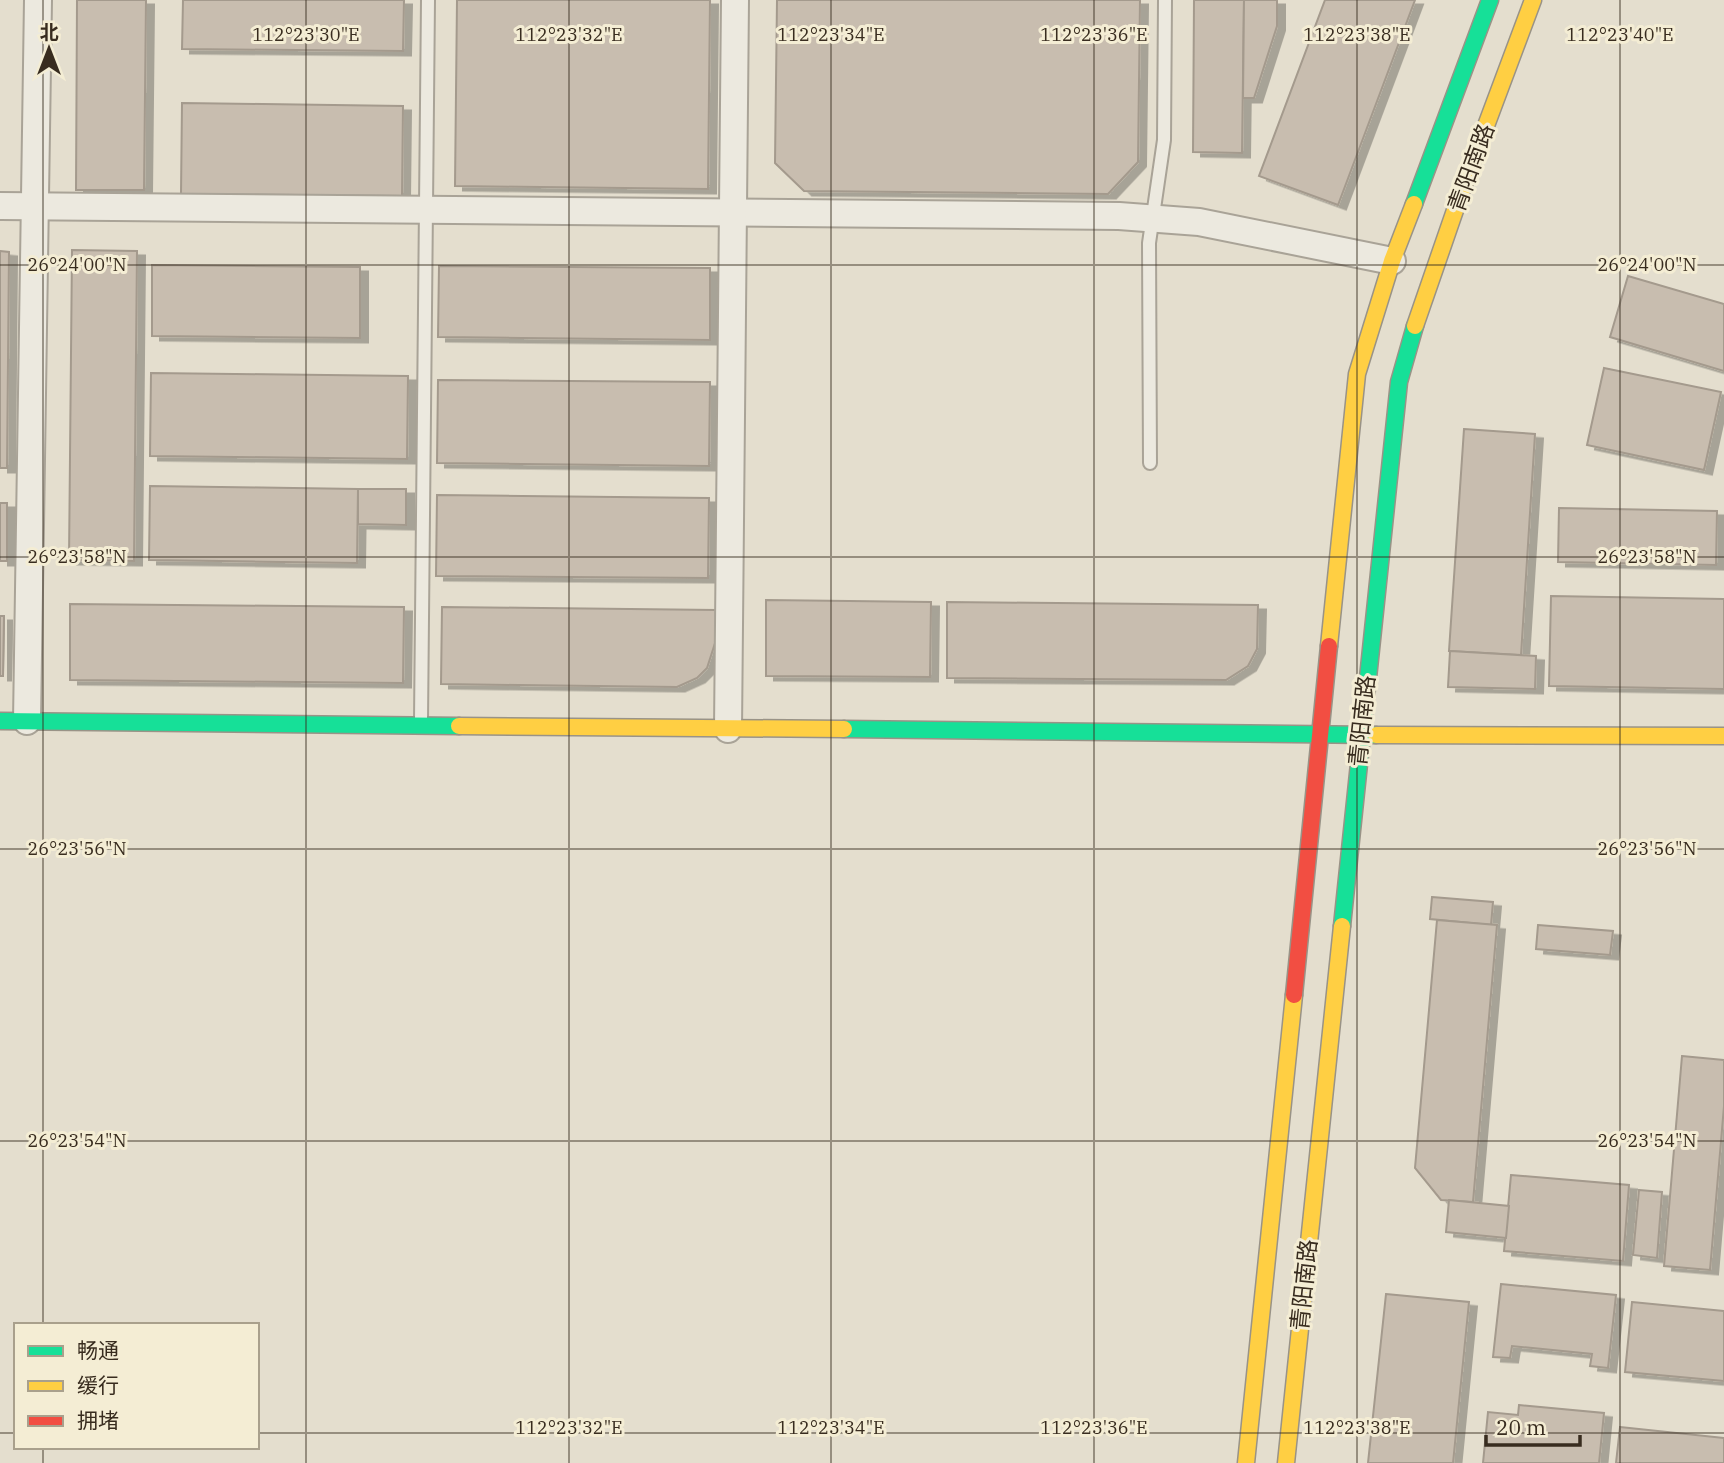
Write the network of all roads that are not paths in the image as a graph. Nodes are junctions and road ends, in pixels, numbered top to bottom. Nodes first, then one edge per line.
1 (38, 0) edge
2 (428, 0) edge
3 (735, 0) edge
4 (1164, 0) edge
5 (1490, 0) edge
6 (1533, 0) edge
7 (0, 206) edge
8 (35, 206) junction
9 (426, 210) junction
10 (733, 212) junction
11 (1152, 219) junction
12 (1392, 261) junction
13 (1150, 463) dead end
14 (0, 721) edge
15 (27, 721) junction
16 (421, 725) junction
17 (727, 729) junction
18 (1319, 734) junction
19 (1360, 735) junction
20 (1724, 736) edge
21 (1246, 1463) edge
22 (1286, 1463) edge

1 - 8 street
2 - 9 lane
3 - 10 street
4 - 11 lane
5 - 12 main road, 青阳南路
6 - 19 main road, 青阳南路
7 - 8 street
8 - 9 street
8 - 15 street
9 - 10 street
9 - 16 lane
10 - 11 street
10 - 17 street
11 - 12 street
11 - 13 lane
12 - 18 main road, 青阳南路
14 - 15 main road
15 - 16 main road
16 - 17 main road
17 - 18 main road
18 - 19 main road
18 - 21 main road, 青阳南路
19 - 20 main road
19 - 22 main road, 青阳南路

